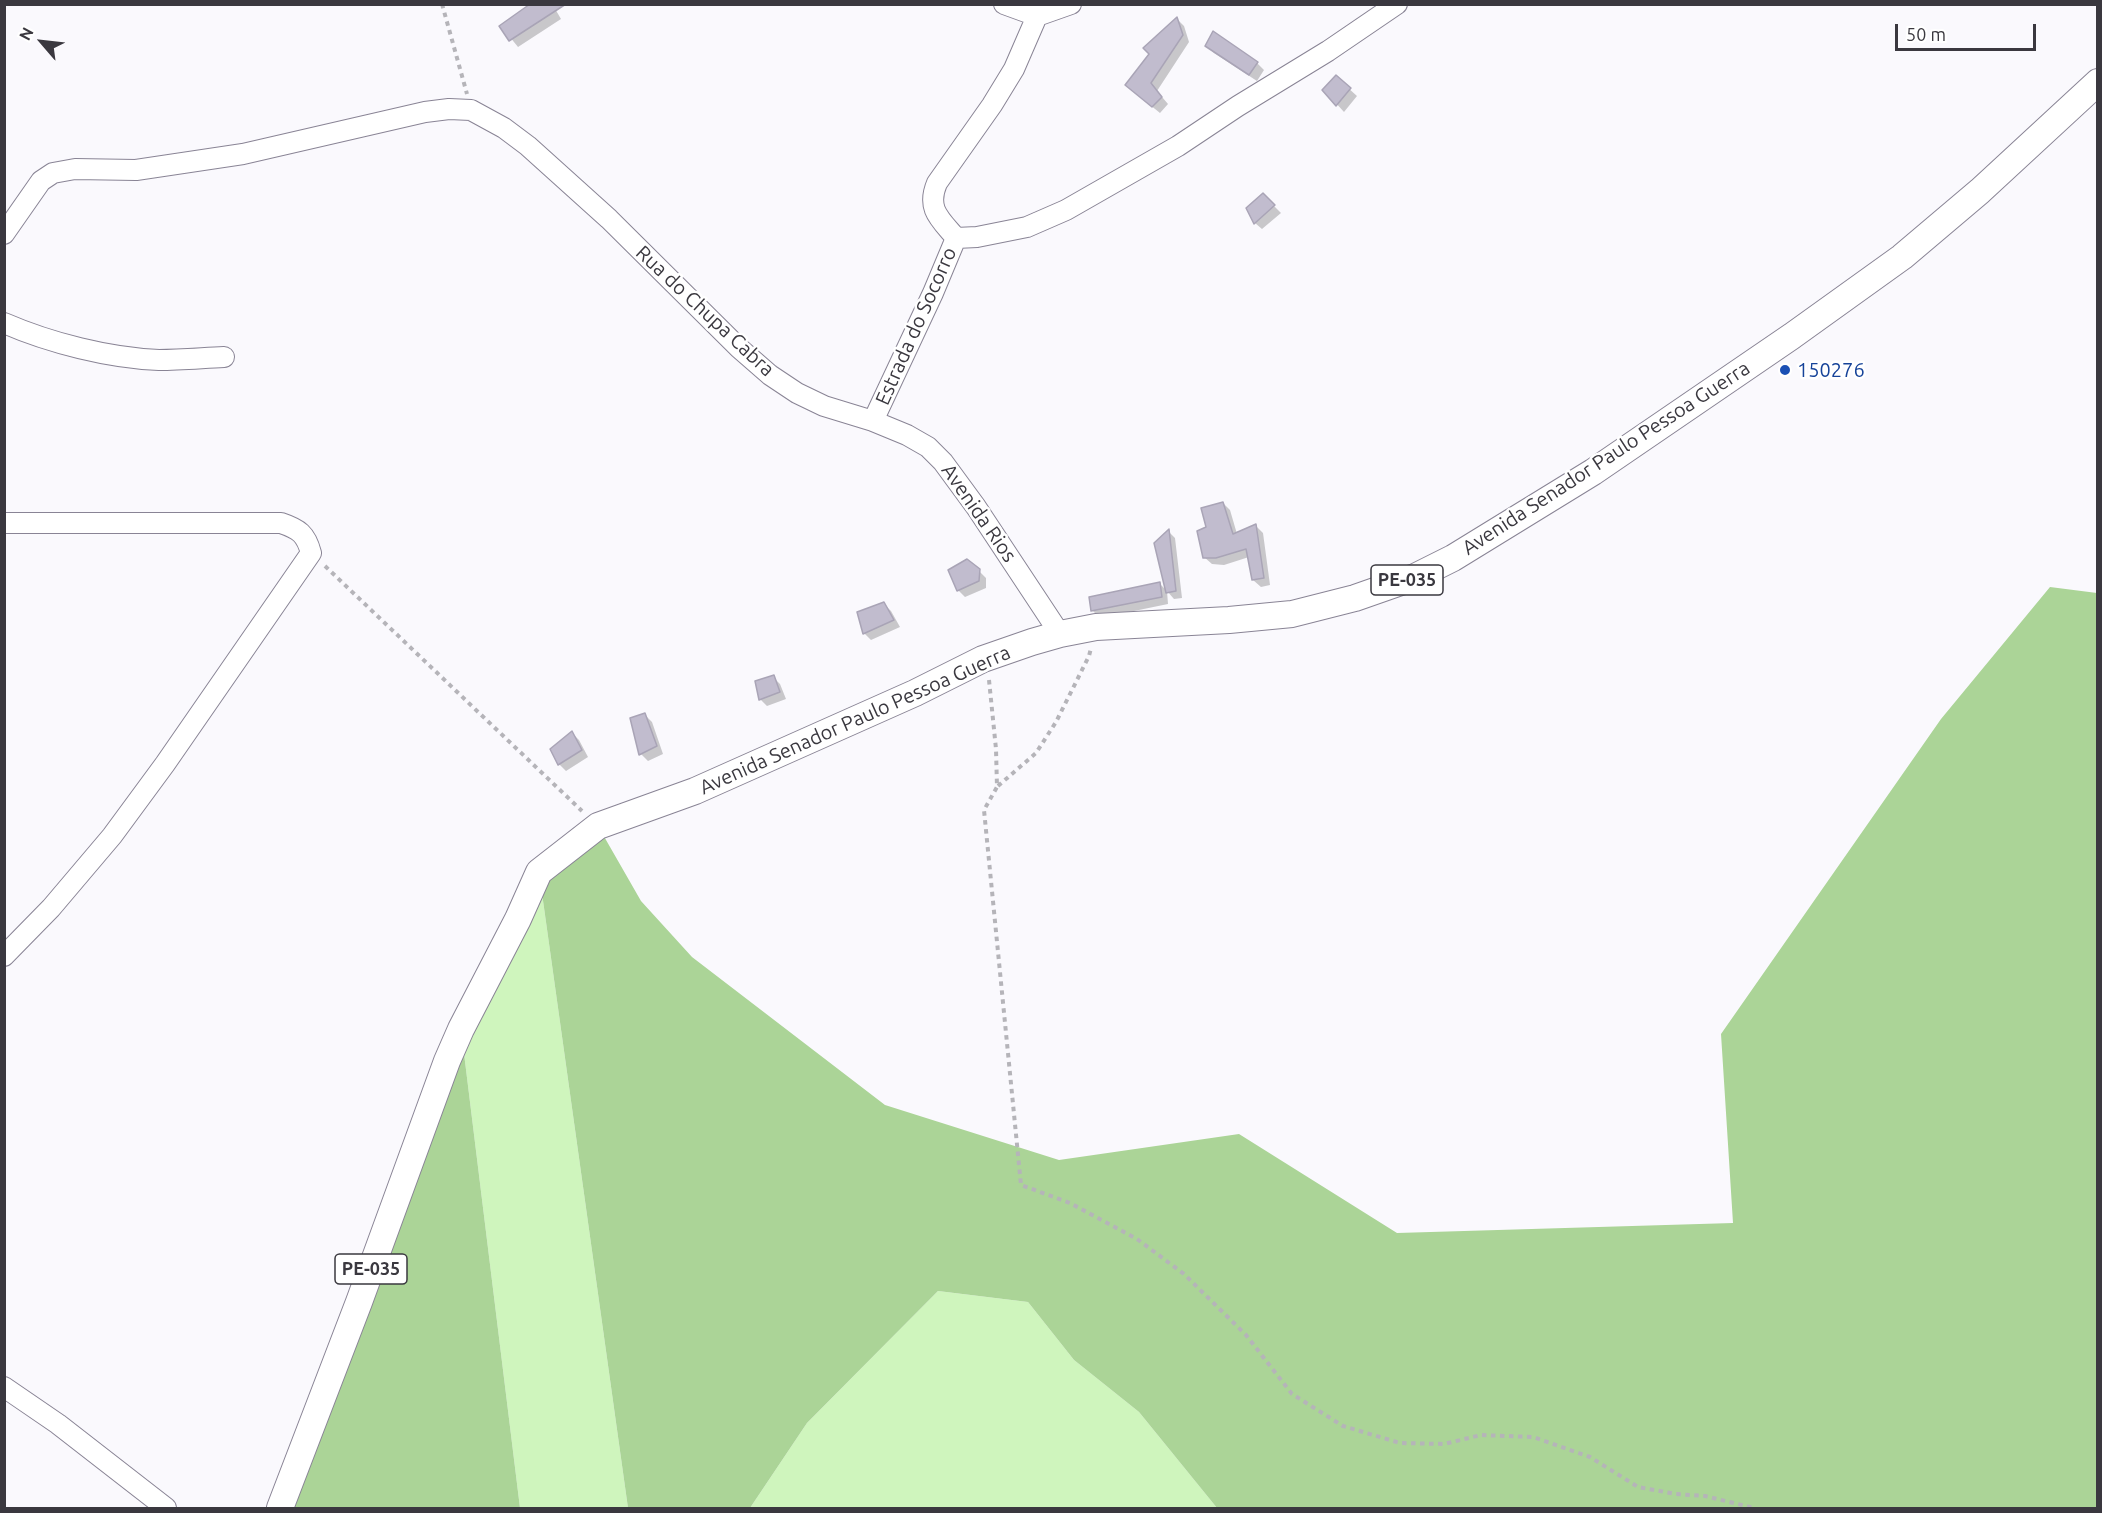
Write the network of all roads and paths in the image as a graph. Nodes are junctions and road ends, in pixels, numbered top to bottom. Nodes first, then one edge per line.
1 (442, 4) edge
2 (1004, 4) edge
3 (1071, 4) edge
4 (1397, 4) edge
5 (1036, 10) edge
6 (2097, 82) edge
7 (471, 110) junction
8 (4, 234) edge
9 (956, 238) junction
10 (4, 323) edge
11 (224, 357) dead end
12 (873, 421) junction
13 (4, 523) edge
14 (311, 553) junction
15 (1096, 627) junction
16 (1060, 634) junction
17 (983, 659) junction
18 (997, 787) junction
19 (598, 826) junction
20 (4, 956) edge
21 (4, 1387) edge
22 (166, 1509) edge
23 (280, 1509) edge
24 (1754, 1509) edge

1 - 7 path
2 - 5 street
3 - 5 street
4 - 9 street
5 - 9 street, Estrada do Socorro
6 - 15 main road, Avenida Senador Paulo Pessoa Guerra / PE-035
7 - 8 street
7 - 12 street, Rua do Chupa Cabra
9 - 12 street, Estrada do Socorro
10 - 11 street
12 - 16 street, Avenida Rios
13 - 14 street
14 - 19 path
14 - 20 street
15 - 16 main road, Avenida Senador Paulo Pessoa Guerra / PE-035
15 - 18 path
16 - 17 main road, Avenida Senador Paulo Pessoa Guerra / PE-035
17 - 18 path
17 - 19 main road, Avenida Senador Paulo Pessoa Guerra / PE-035
18 - 24 path
19 - 23 main road, PE-035 / PE-035
21 - 22 street

